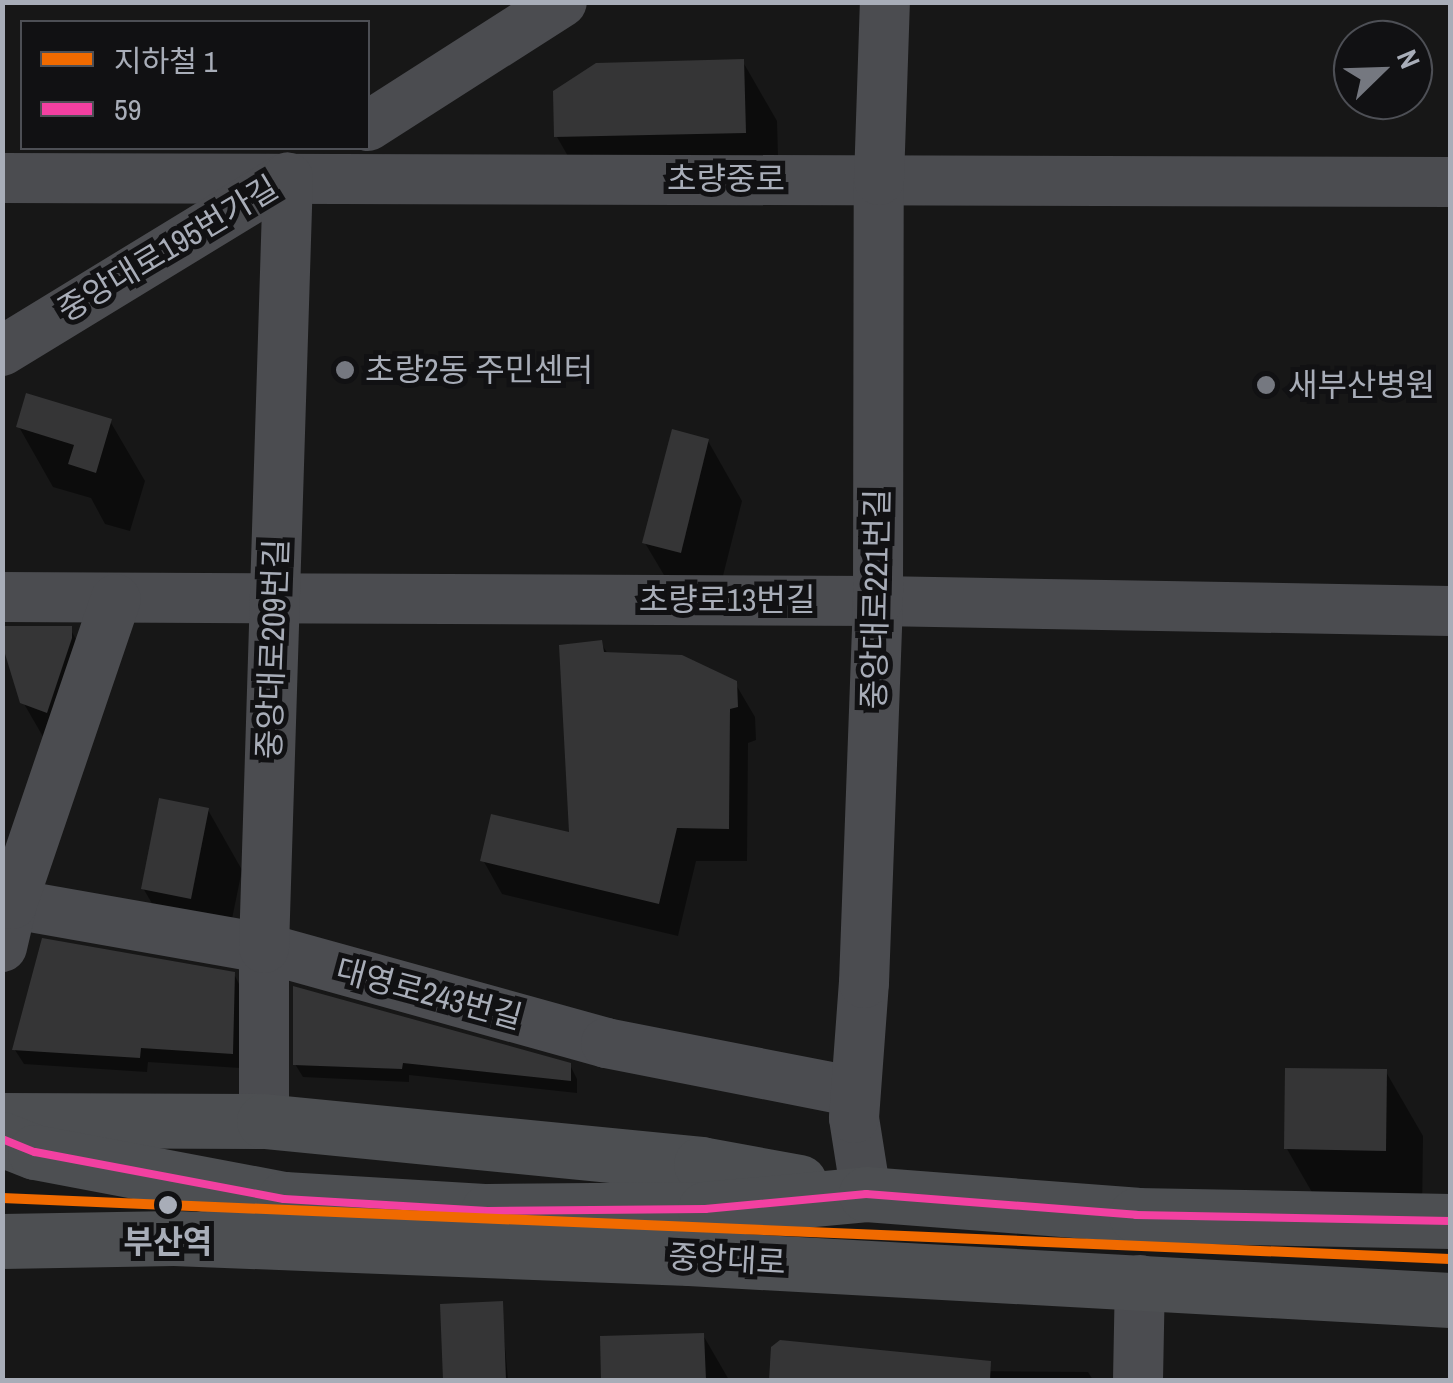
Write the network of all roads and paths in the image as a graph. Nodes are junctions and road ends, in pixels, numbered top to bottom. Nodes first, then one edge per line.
1 (562, 2) edge
2 (885, 2) edge
3 (370, 125) edge
4 (331, 150) edge
5 (288, 177) junction
6 (2, 178) edge
7 (879, 180) junction
8 (1450, 182) edge
9 (2, 351) edge
10 (2, 597) edge
11 (116, 598) junction
12 (274, 598) junction
13 (878, 601) junction
14 (1450, 611) edge
15 (6, 918) edge
16 (264, 948) junction
17 (855, 1092) junction
18 (2, 1120) edge
19 (264, 1121) junction
20 (2, 1139) edge
21 (866, 1194) junction
22 (1450, 1221) edge
23 (2, 1241) edge
24 (1140, 1280) junction
25 (1450, 1300) edge
26 (1138, 1380) edge

1 - 3 street
2 - 7 street, 중앙대로221번길
4 - 5 street, 중앙대로195번가길
5 - 6 street, 초량중로
5 - 7 street, 초량중로
5 - 9 street, 중앙대로195번가길
5 - 12 street, 중앙대로209번길
7 - 8 street, 초량중로
7 - 13 street, 중앙대로221번길
10 - 11 street, 초량로13번길
11 - 12 street, 초량로13번길
11 - 15 street
12 - 13 street, 초량로13번길
12 - 16 street, 중앙대로209번길
13 - 14 street, 초량로13번길
13 - 17 street, 중앙대로221번길
15 - 16 street, 대영로243번길
16 - 17 street, 대영로243번길
16 - 19 street, 중앙대로209번길
17 - 21 street, 중앙대로221번길
18 - 19 main road, 중앙대로
19 - 21 main road, 중앙대로
20 - 21 main road, 중앙대로
21 - 22 main road, 중앙대로
23 - 24 main road, 중앙대로
24 - 25 main road, 중앙대로
24 - 26 street

